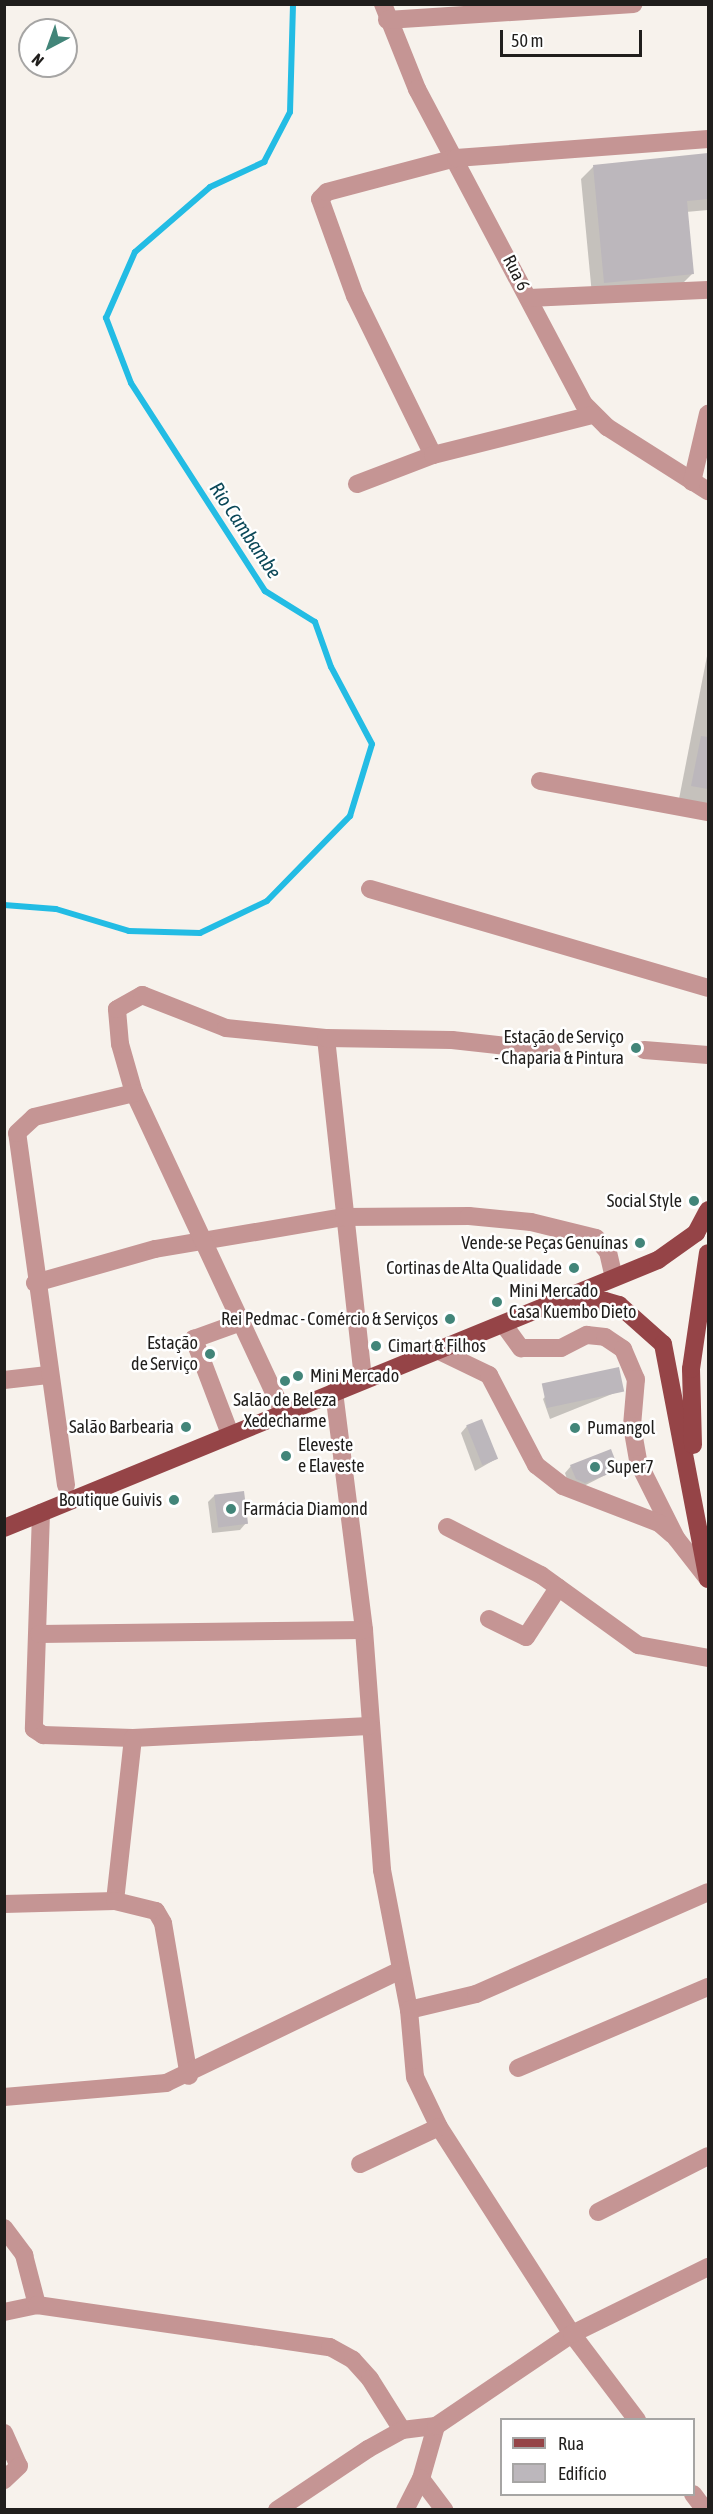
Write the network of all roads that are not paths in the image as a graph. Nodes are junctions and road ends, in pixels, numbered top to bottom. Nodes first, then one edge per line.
1 (633, 4) edge
2 (385, 12) edge
3 (708, 139) edge
4 (456, 159) junction
5 (708, 290) edge
6 (529, 298) junction
7 (708, 414) edge
8 (592, 415) junction
9 (433, 455) junction
10 (692, 482) junction
11 (357, 484) dead end
12 (708, 491) edge
13 (540, 781) dead end
14 (708, 812) edge
15 (370, 889) dead end
16 (708, 988) edge
17 (326, 1038) junction
18 (644, 1050) dead end
19 (551, 1051) dead end
20 (708, 1055) edge
21 (134, 1094) junction
22 (708, 1210) edge
23 (344, 1216) junction
24 (202, 1242) junction
25 (708, 1252) edge
26 (614, 1277) junction
27 (35, 1283) junction
28 (708, 1301) edge
29 (533, 1315) junction
30 (241, 1322) junction
31 (504, 1325) junction
32 (437, 1350) junction
33 (691, 1369) junction
34 (48, 1375) junction
35 (4, 1380) edge
36 (363, 1380) junction
37 (334, 1392) junction
38 (283, 1412) junction
39 (230, 1434) junction
40 (66, 1485) dead end
41 (694, 1504) junction
42 (41, 1513) junction
43 (447, 1527) dead end
44 (4, 1528) edge
45 (676, 1538) junction
46 (708, 1579) edge
47 (558, 1588) junction
48 (489, 1618) dead end
49 (364, 1630) junction
50 (39, 1634) junction
51 (708, 1658) edge
52 (369, 1726) junction
53 (133, 1738) junction
54 (708, 1892) edge
55 (115, 1901) junction
56 (4, 1904) edge
57 (399, 1971) junction
58 (708, 1987) edge
59 (409, 2010) junction
60 (518, 2068) dead end
61 (189, 2076) junction
62 (4, 2097) edge
63 (439, 2127) junction
64 (708, 2156) edge
65 (360, 2164) dead end
66 (598, 2212) dead end
67 (4, 2228) edge
68 (708, 2267) edge
69 (37, 2305) junction
70 (4, 2312) edge
71 (572, 2334) junction
72 (635, 2418) edge
73 (436, 2426) junction
74 (402, 2430) junction
75 (4, 2433) edge
76 (421, 2479) junction
77 (4, 2480) edge
78 (694, 2496) edge
79 (277, 2510) edge
80 (405, 2510) edge
81 (444, 2510) edge
82 (705, 2510) edge

1 - 2 street
2 - 4 street, Rua 6
3 - 4 street
4 - 6 street, Rua 6
4 - 9 street
5 - 6 street
6 - 8 street, Rua 6
7 - 10 street
8 - 9 street
8 - 10 street, Rua 6
9 - 11 street
10 - 12 street, Rua 6
13 - 14 street
15 - 16 street
17 - 19 street
17 - 21 street
17 - 23 street
18 - 20 street
21 - 24 street
21 - 27 street
22 - 26 main road
23 - 24 street
23 - 26 street
23 - 36 street
24 - 27 street
24 - 30 street
25 - 33 main road
26 - 29 main road
27 - 34 street
28 - 33 main road
29 - 31 main road
29 - 41 main road
30 - 38 street
30 - 39 street
31 - 32 main road
31 - 45 street
32 - 36 main road
32 - 45 street
33 - 41 main road
34 - 35 street
34 - 40 street
36 - 37 main road
37 - 38 main road
37 - 49 street
38 - 39 main road
39 - 42 main road
41 - 46 main road
42 - 44 main road
42 - 50 street
43 - 47 street
45 - 46 street
47 - 48 street
47 - 51 street
49 - 50 street
49 - 52 street
50 - 53 street
52 - 53 street
52 - 57 street
53 - 55 street
54 - 59 street
55 - 56 street
55 - 61 street
57 - 59 street
57 - 61 street
58 - 60 street
59 - 63 street
61 - 62 street
63 - 65 street
63 - 71 street
64 - 66 street
67 - 69 street
68 - 71 street
69 - 70 street
69 - 74 street
71 - 72 street
71 - 73 street
73 - 74 street
73 - 76 street
74 - 79 street
75 - 77 street
76 - 80 street
76 - 81 street
78 - 82 street

